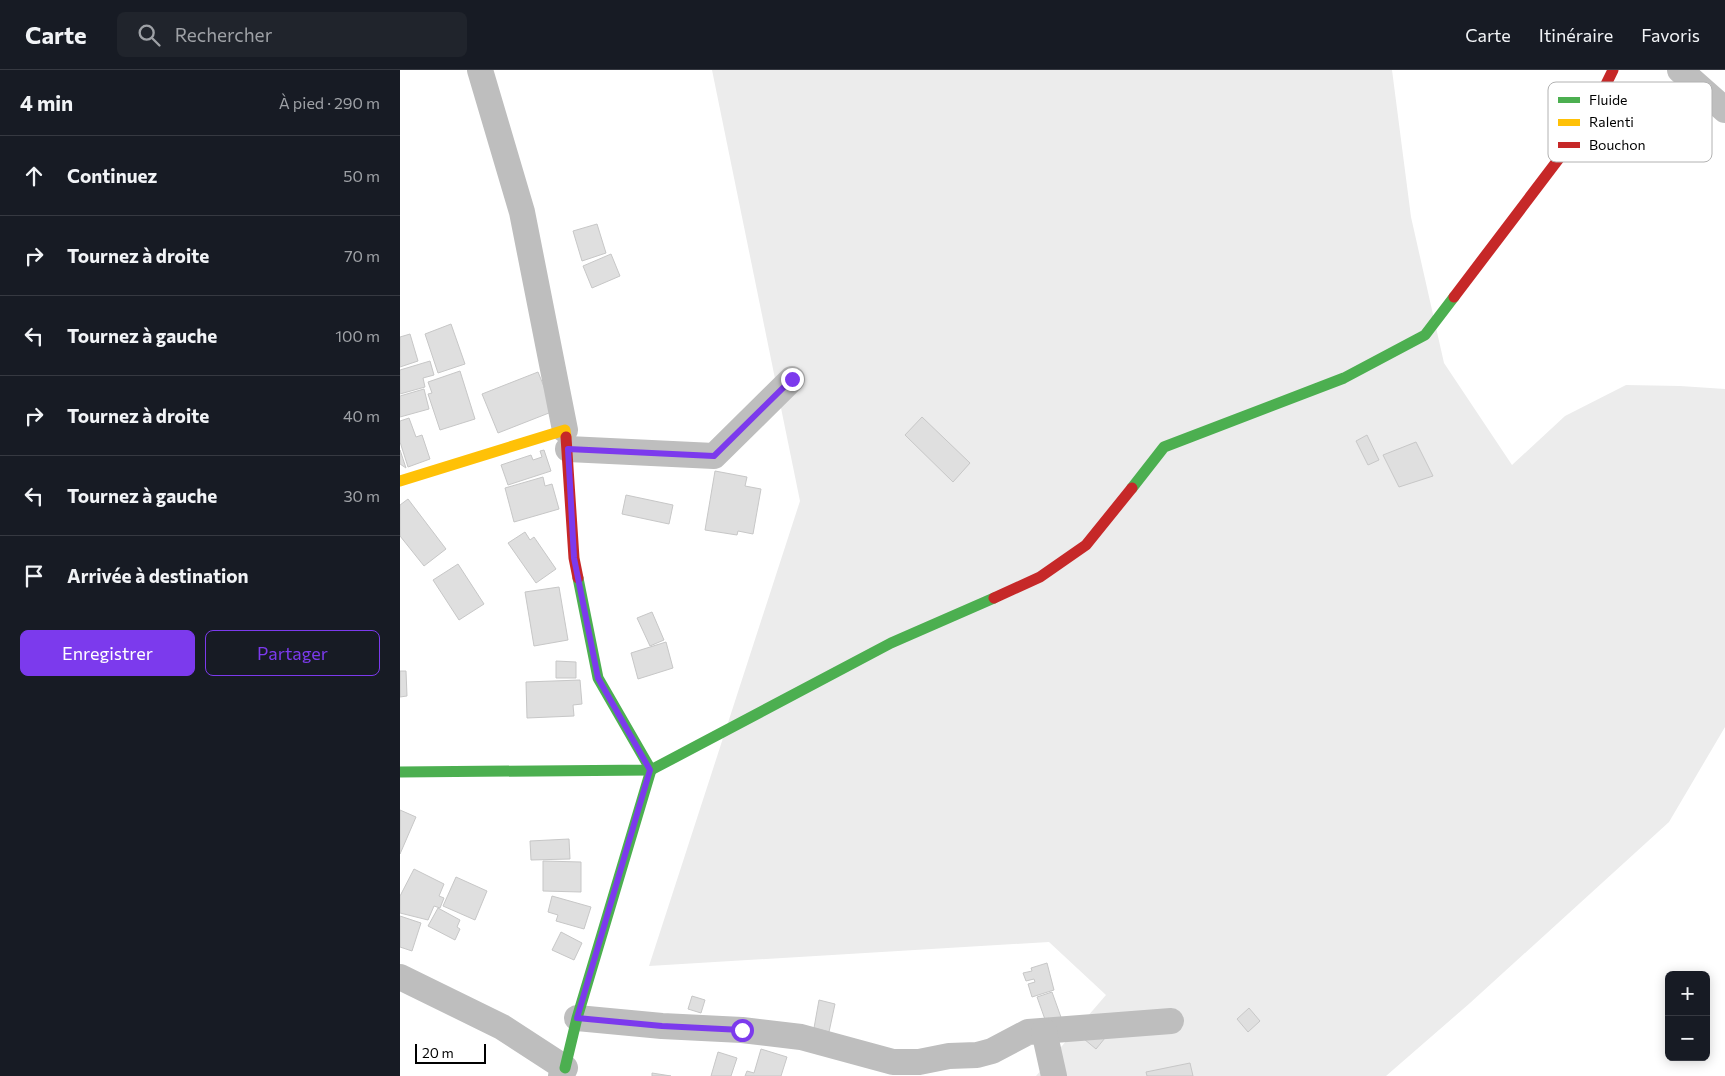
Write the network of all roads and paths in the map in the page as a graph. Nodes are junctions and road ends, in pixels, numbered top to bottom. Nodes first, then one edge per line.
1 (480, 70) edge
2 (1613, 70) edge
3 (1680, 70) edge
4 (1607, 82) edge
5 (1694, 82) edge
6 (1712, 98) edge
7 (1725, 110) edge
8 (1556, 162) edge
9 (792, 379) dead end
10 (566, 440) junction
11 (400, 481) edge
12 (650, 770) junction
13 (400, 772) edge
14 (400, 977) edge
15 (577, 1018) junction
16 (1171, 1021) dead end
17 (1044, 1031) junction
18 (563, 1072) edge
19 (1054, 1076) edge

1 - 10 street
2 - 4 street
3 - 5 street
6 - 7 street
8 - 12 street
9 - 10 street
10 - 11 street
10 - 12 street
12 - 13 street
12 - 15 street
14 - 18 street
15 - 17 street
15 - 18 street
16 - 17 street
17 - 19 street

